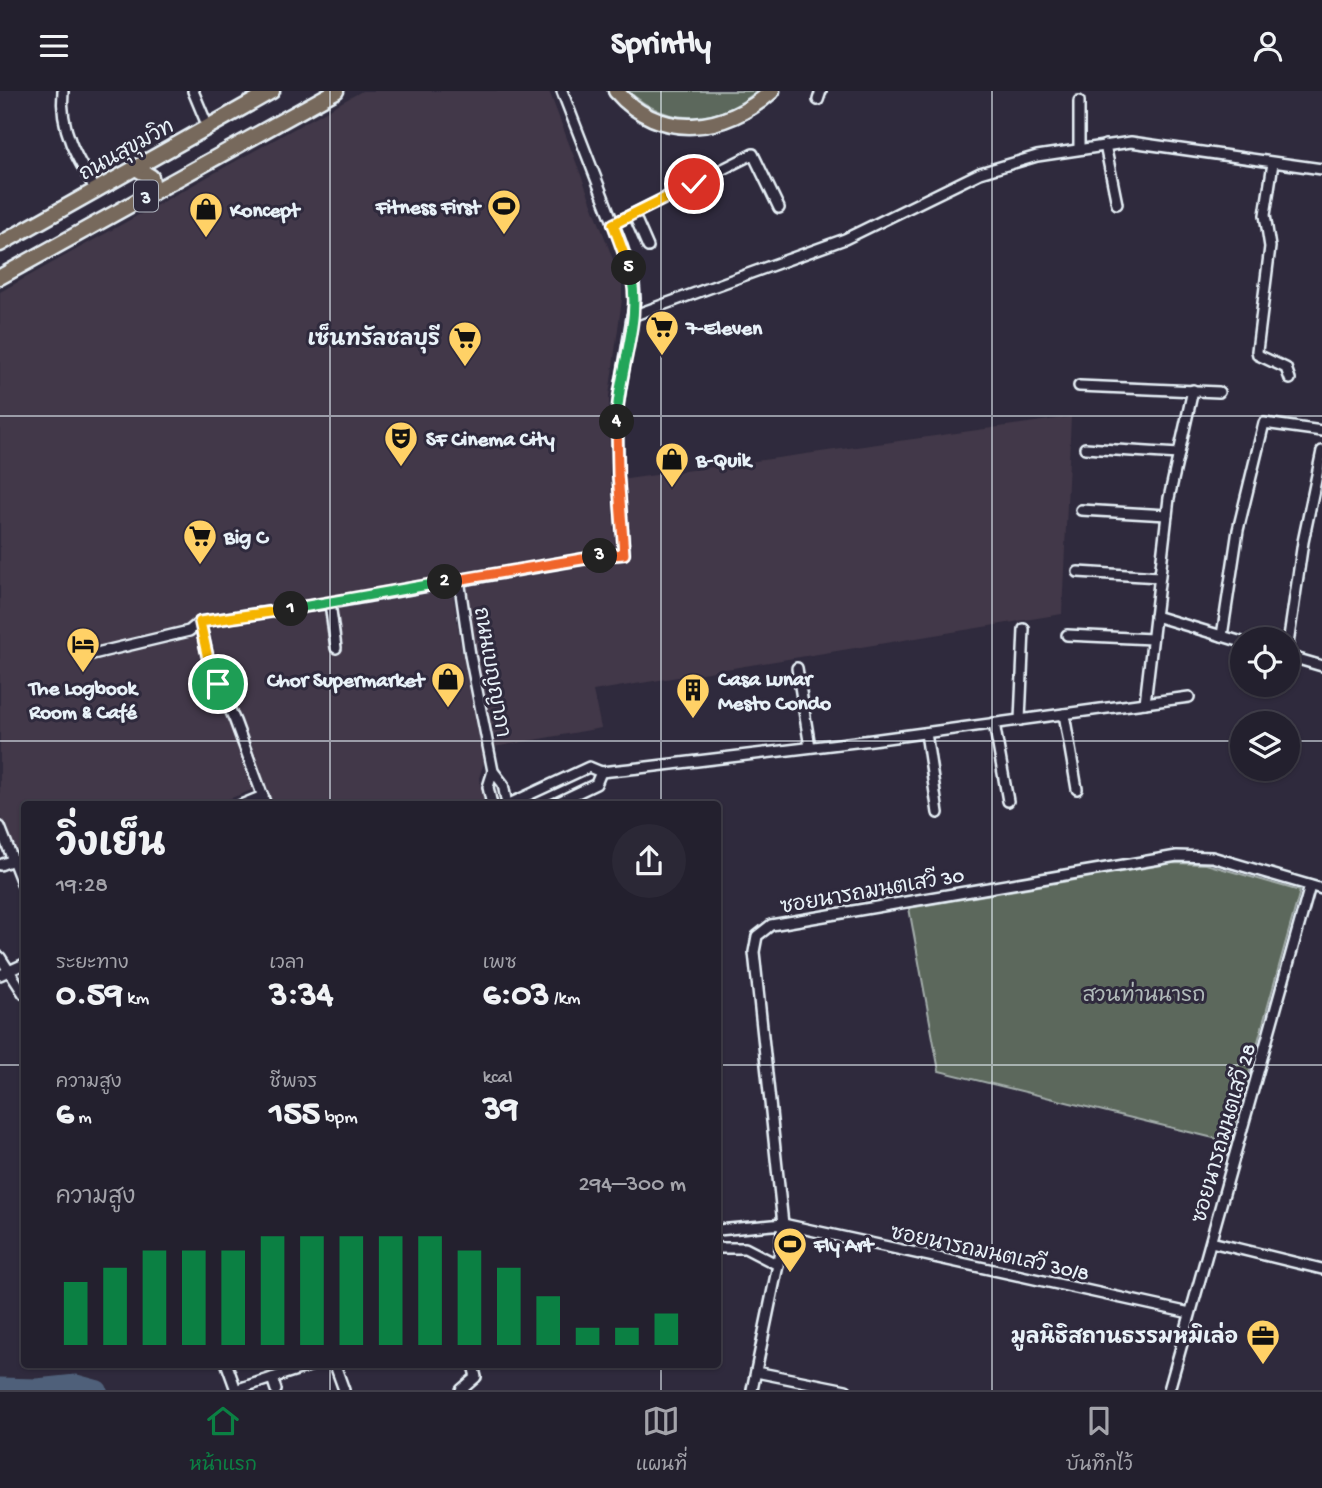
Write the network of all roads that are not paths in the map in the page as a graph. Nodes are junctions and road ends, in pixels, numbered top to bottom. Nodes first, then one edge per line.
1 (61, 91) edge
2 (193, 91) edge
3 (272, 91) edge
4 (336, 91) edge
5 (562, 91) edge
6 (616, 91) edge
7 (772, 91) edge
8 (1079, 100) dead end
9 (208, 127) junction
10 (1105, 145) junction
11 (1079, 149) junction
12 (1273, 163) junction
13 (136, 168) junction
14 (1322, 169) edge
15 (96, 190) junction
16 (152, 193) junction
17 (1117, 204) dead end
18 (779, 208) dead end
19 (634, 215) junction
20 (613, 224) junction
21 (0, 244) edge
22 (648, 247) dead end
23 (0, 277) edge
24 (632, 316) junction
25 (1290, 379) dead end
26 (1079, 386) dead end
27 (1194, 390) junction
28 (1219, 392) dead end
29 (1322, 431) edge
30 (1085, 448) dead end
31 (1322, 451) edge
32 (1179, 454) junction
33 (1081, 510) dead end
34 (1167, 515) junction
35 (1078, 572) dead end
36 (1159, 577) junction
37 (459, 579) junction
38 (330, 603) junction
39 (1155, 616) junction
40 (200, 622) junction
41 (1290, 627) edge
42 (1024, 629) dead end
43 (1067, 635) dead end
44 (1222, 636) junction
45 (1230, 638) edge
46 (1152, 639) junction
47 (336, 648) dead end
48 (79, 657) dead end
49 (1300, 660) edge
50 (1322, 666) edge
51 (797, 668) dead end
52 (1189, 697) dead end
53 (1145, 703) junction
54 (1064, 714) junction
55 (1020, 720) junction
56 (994, 723) junction
57 (926, 733) junction
58 (810, 747) junction
59 (493, 771) junction
60 (601, 772) junction
61 (1077, 789) dead end
62 (265, 801) edge
63 (491, 801) edge
64 (506, 801) edge
65 (516, 801) edge
66 (560, 801) edge
67 (1008, 801) dead end
68 (938, 813) dead end
69 (0, 827) edge
70 (13, 859) junction
71 (0, 865) edge
72 (21, 880) edge
73 (1310, 886) junction
74 (1322, 889) edge
75 (0, 957) edge
76 (21, 965) edge
77 (5, 973) edge
78 (21, 992) edge
79 (783, 1224) junction
80 (721, 1230) edge
81 (1211, 1242) junction
82 (721, 1248) edge
83 (778, 1265) junction
84 (1322, 1269) edge
85 (1191, 1313) junction
86 (228, 1368) edge
87 (300, 1368) edge
88 (336, 1368) edge
89 (474, 1368) edge
90 (756, 1372) junction
91 (272, 1378) junction
92 (236, 1390) edge
93 (276, 1390) edge
94 (344, 1390) edge
95 (461, 1390) edge
96 (752, 1390) edge
97 (846, 1390) edge
98 (1169, 1390) edge

1 - 15 street
2 - 9 street
3 - 9 main road, ถนนสุขุมวิท / 3
4 - 16 main road, 3
5 - 20 street
6 - 7 main road
8 - 11 street
9 - 13 main road, ถนนสุขุมวิท / 3
10 - 11 street
10 - 12 street
10 - 17 street
11 - 24 street
12 - 14 street
12 - 25 street
13 - 15 main road, ถนนสุขุมวิท / 3
13 - 16 main road
15 - 21 main road, ถนนสุขุมวิท / 3
16 - 23 main road, 3
18 - 19 street
19 - 20 street
19 - 22 street
20 - 24 street
24 - 37 street
26 - 27 street
27 - 28 street
27 - 32 street
29 - 44 street
30 - 32 street
31 - 41 street
32 - 34 street
33 - 34 street
34 - 36 street
35 - 36 street
36 - 39 street
37 - 38 street
37 - 59 street, ถนนเบญญาภา
38 - 40 street
38 - 47 street
39 - 44 street
39 - 46 street
40 - 48 street
40 - 62 street
42 - 55 street
43 - 46 street
44 - 45 street
46 - 53 street
49 - 50 street
51 - 58 street
52 - 53 street
53 - 54 street
54 - 55 street
54 - 61 street
55 - 56 street
56 - 57 street
56 - 67 street
57 - 58 street
57 - 68 street
58 - 60 street
59 - 63 street, ถนนเบญญาภา
59 - 64 street, ถนนเบญญาภา
60 - 65 street
60 - 66 street
69 - 70 street
70 - 71 street
70 - 72 street
73 - 74 street, ซอยนารถมนตเสวี 30
73 - 79 street, ซอยนารถมนตเสวี 30
73 - 81 street, ซอยนารถมนตเสวี 28
75 - 77 street
76 - 77 street
77 - 78 street
79 - 80 street, ซอยนารถมนตเสวี 30/8
79 - 83 street, ซอยนารถมนตเสวี 30
79 - 85 street, ซอยนารถมนตเสวี 30/8
81 - 84 street
81 - 85 street, ซอยนารถมนตเสวี 28
82 - 83 street
83 - 90 street, ซอยนารถมนตเสวี 30
85 - 98 street, ซอยนารถมนตเสวี 28
86 - 92 street
87 - 91 street
88 - 94 street
89 - 95 street
90 - 96 street, ซอยนารถมนตเสวี 30
90 - 97 street
91 - 92 street
91 - 93 street

